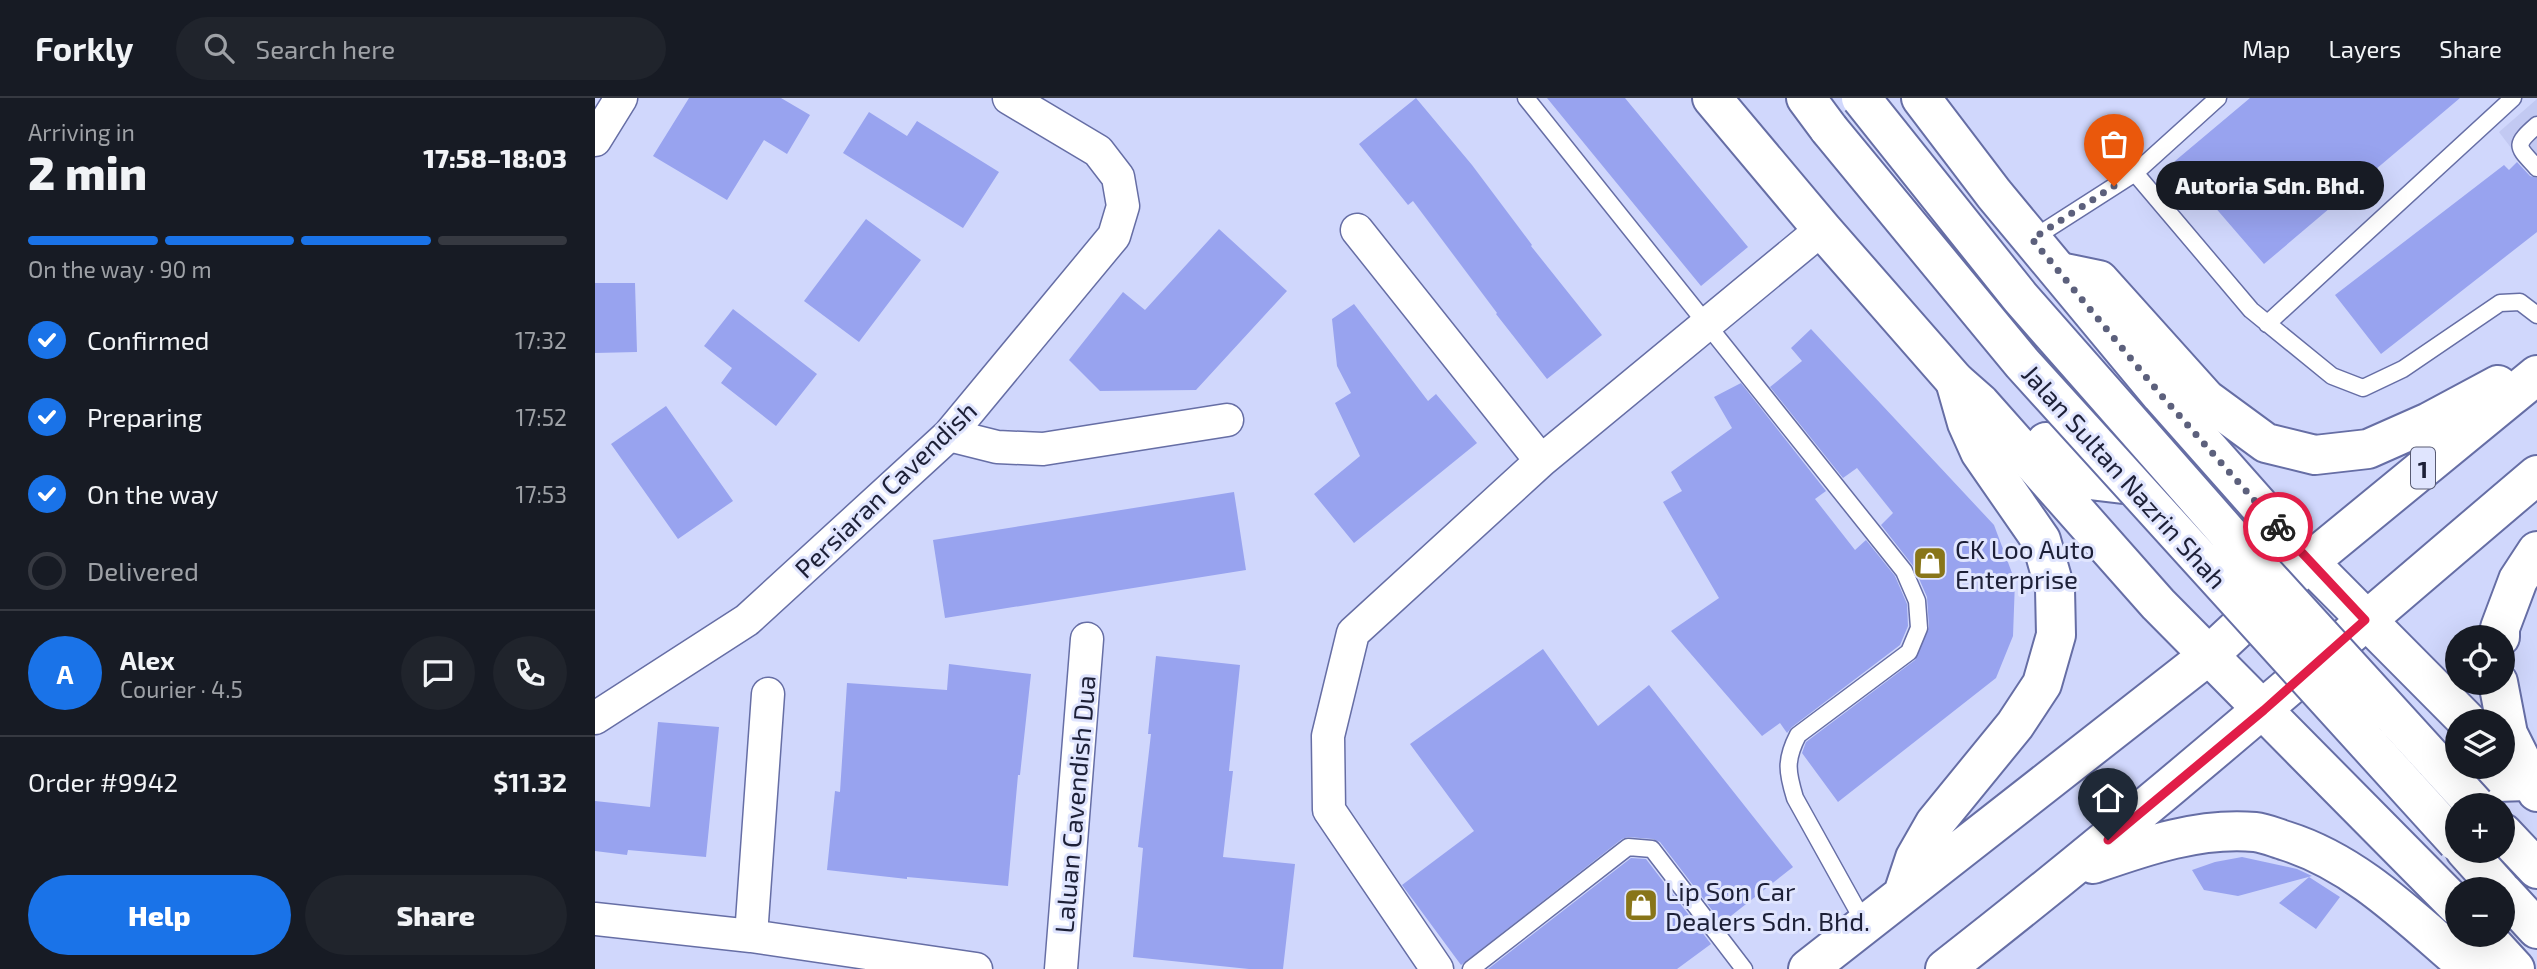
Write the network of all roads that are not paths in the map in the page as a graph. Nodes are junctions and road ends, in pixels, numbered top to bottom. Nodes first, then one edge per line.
1 (621, 98) edge
2 (1009, 98) edge
3 (1526, 98) edge
4 (1712, 98) edge
5 (1799, 98) edge
6 (1806, 98) edge
7 (1861, 98) edge
8 (1921, 98) edge
9 (2218, 98) edge
10 (2513, 98) edge
11 (2537, 125) edge
12 (1829, 129) junction
13 (595, 140) edge
14 (2537, 168) edge
15 (2135, 173) junction
16 (1994, 194) junction
17 (1822, 229) junction
18 (1357, 230) dead end
19 (2032, 239) junction
20 (2060, 272) junction
21 (2537, 314) edge
22 (1707, 324) junction
23 (2267, 324) junction
24 (2537, 361) edge
25 (2537, 375) edge
26 (1967, 392) junction
27 (1227, 420) dead end
28 (949, 435) junction
29 (1541, 461) junction
30 (2537, 475) edge
31 (2537, 551) edge
32 (2309, 562) junction
33 (2365, 620) junction
34 (2501, 625) edge
35 (1087, 639) dead end
36 (2209, 655) junction
37 (768, 694) dead end
38 (2500, 695) edge
39 (2455, 709) edge
40 (2264, 710) junction
41 (595, 718) edge
42 (2526, 781) edge
43 (2465, 793) edge
44 (2445, 829) edge
45 (2515, 846) edge
46 (2477, 863) edge
47 (2537, 869) edge
48 (2069, 873) junction
49 (2489, 877) edge
50 (2445, 886) edge
51 (1903, 893) junction
52 (2445, 893) edge
53 (2515, 905) edge
54 (595, 919) edge
55 (1865, 924) junction
56 (2537, 929) edge
57 (751, 936) junction
58 (2464, 957) edge
59 (976, 969) edge
60 (1061, 969) edge
61 (1437, 969) edge
62 (1471, 969) edge
63 (1744, 969) edge
64 (1808, 969) edge
65 (1945, 969) edge
66 (2515, 969) edge

1 - 13 street
2 - 28 street, Persiaran Cavendish
3 - 22 lane
4 - 17 main road
5 - 12 main road
6 - 12 main road, Jalan Sultan Nazrin Shah
7 - 43 main road, Jalan Sultan Nazrin Shah, bridge
8 - 16 main road
9 - 15 lane
10 - 23 lane
11 - 14 lane
12 - 44 main road, Jalan Sultan Nazrin Shah, bridge
15 - 19 lane
15 - 23 lane
16 - 19 main road
16 - 26 main road
17 - 22 street
17 - 26 main road
18 - 29 street
19 - 20 main road
20 - 24 main road
20 - 32 main road
21 - 23 lane
22 - 29 street
22 - 55 lane
25 - 32 main road, 1
26 - 36 main road
26 - 51 main road
27 - 28 street
28 - 41 street, Persiaran Cavendish
29 - 61 street
30 - 33 main road
31 - 34 main road
32 - 33 main road
32 - 36 main road, 1
33 - 39 main road
33 - 40 main road
35 - 60 street, Laluan Cavendish Dua
36 - 40 main road
36 - 51 main road
37 - 57 street
38 - 42 main road
40 - 48 main road
40 - 52 main road
42 - 50 main road
45 - 47 main road
46 - 49 main road
48 - 58 main road
48 - 65 main road
51 - 55 main road
53 - 56 main road
54 - 57 street
55 - 64 main road
57 - 59 street
58 - 66 main road
62 - 63 lane

